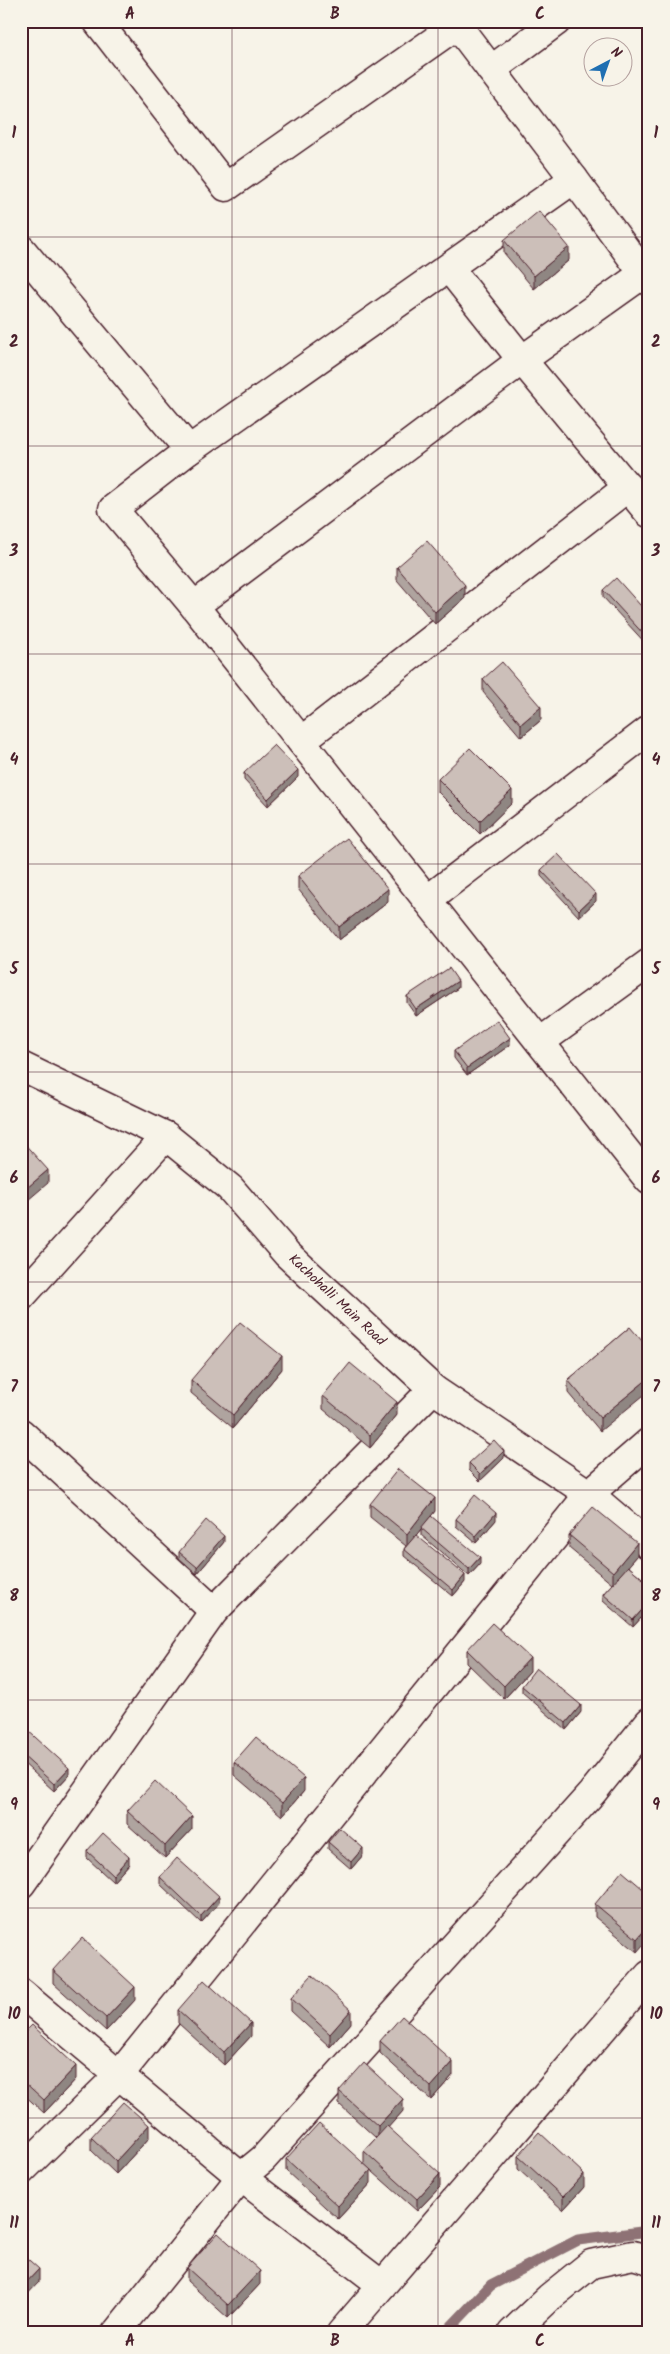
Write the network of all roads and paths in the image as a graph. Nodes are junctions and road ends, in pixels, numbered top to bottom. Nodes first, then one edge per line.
1 (97, 21) edge
2 (557, 21) edge
3 (455, 23) edge
4 (490, 70) junction
5 (574, 179) junction
6 (21, 249) edge
7 (449, 268) junction
8 (646, 278) edge
9 (522, 360) junction
10 (188, 450) junction
11 (628, 486) junction
12 (649, 513) edge
13 (194, 606) junction
14 (649, 730) edge
15 (301, 741) junction
16 (428, 900) junction
17 (649, 963) edge
18 (540, 1042) junction
19 (21, 1066) edge
20 (166, 1136) junction
21 (649, 1180) edge
22 (21, 1298) edge
23 (433, 1389) junction
24 (21, 1433) edge
25 (649, 1442) edge
26 (589, 1494) junction
27 (649, 1545) edge
28 (214, 1611) junction
29 (649, 1722) edge
30 (21, 1884) edge
31 (649, 1975) edge
32 (21, 1993) edge
33 (119, 2075) junction
34 (21, 2171) edge
35 (241, 2177) junction
36 (649, 2260) edge
37 (382, 2286) junction
38 (116, 2333) edge
39 (342, 2333) edge
40 (512, 2333) edge

1 - 3 street
2 - 4 street
3 - 4 street
4 - 5 street
5 - 7 street
5 - 8 street
6 - 10 street
7 - 9 street
7 - 10 street
8 - 9 street
9 - 11 street
9 - 13 street
10 - 13 street
11 - 12 street
11 - 15 street
13 - 15 street
14 - 16 street
15 - 16 street
16 - 18 street
17 - 18 street
18 - 21 street
19 - 20 street, Kachohalli Main Road
20 - 22 street
20 - 23 street, Kachohalli Main Road
23 - 26 street, Kachohalli Main Road
23 - 28 street
24 - 28 street
25 - 26 street
26 - 27 street, Kachohalli Main Road
26 - 33 street
28 - 30 street
29 - 35 street
31 - 37 street
32 - 33 street
33 - 34 street
33 - 35 street
35 - 37 street
35 - 38 street
36 - 40 street
37 - 39 street

